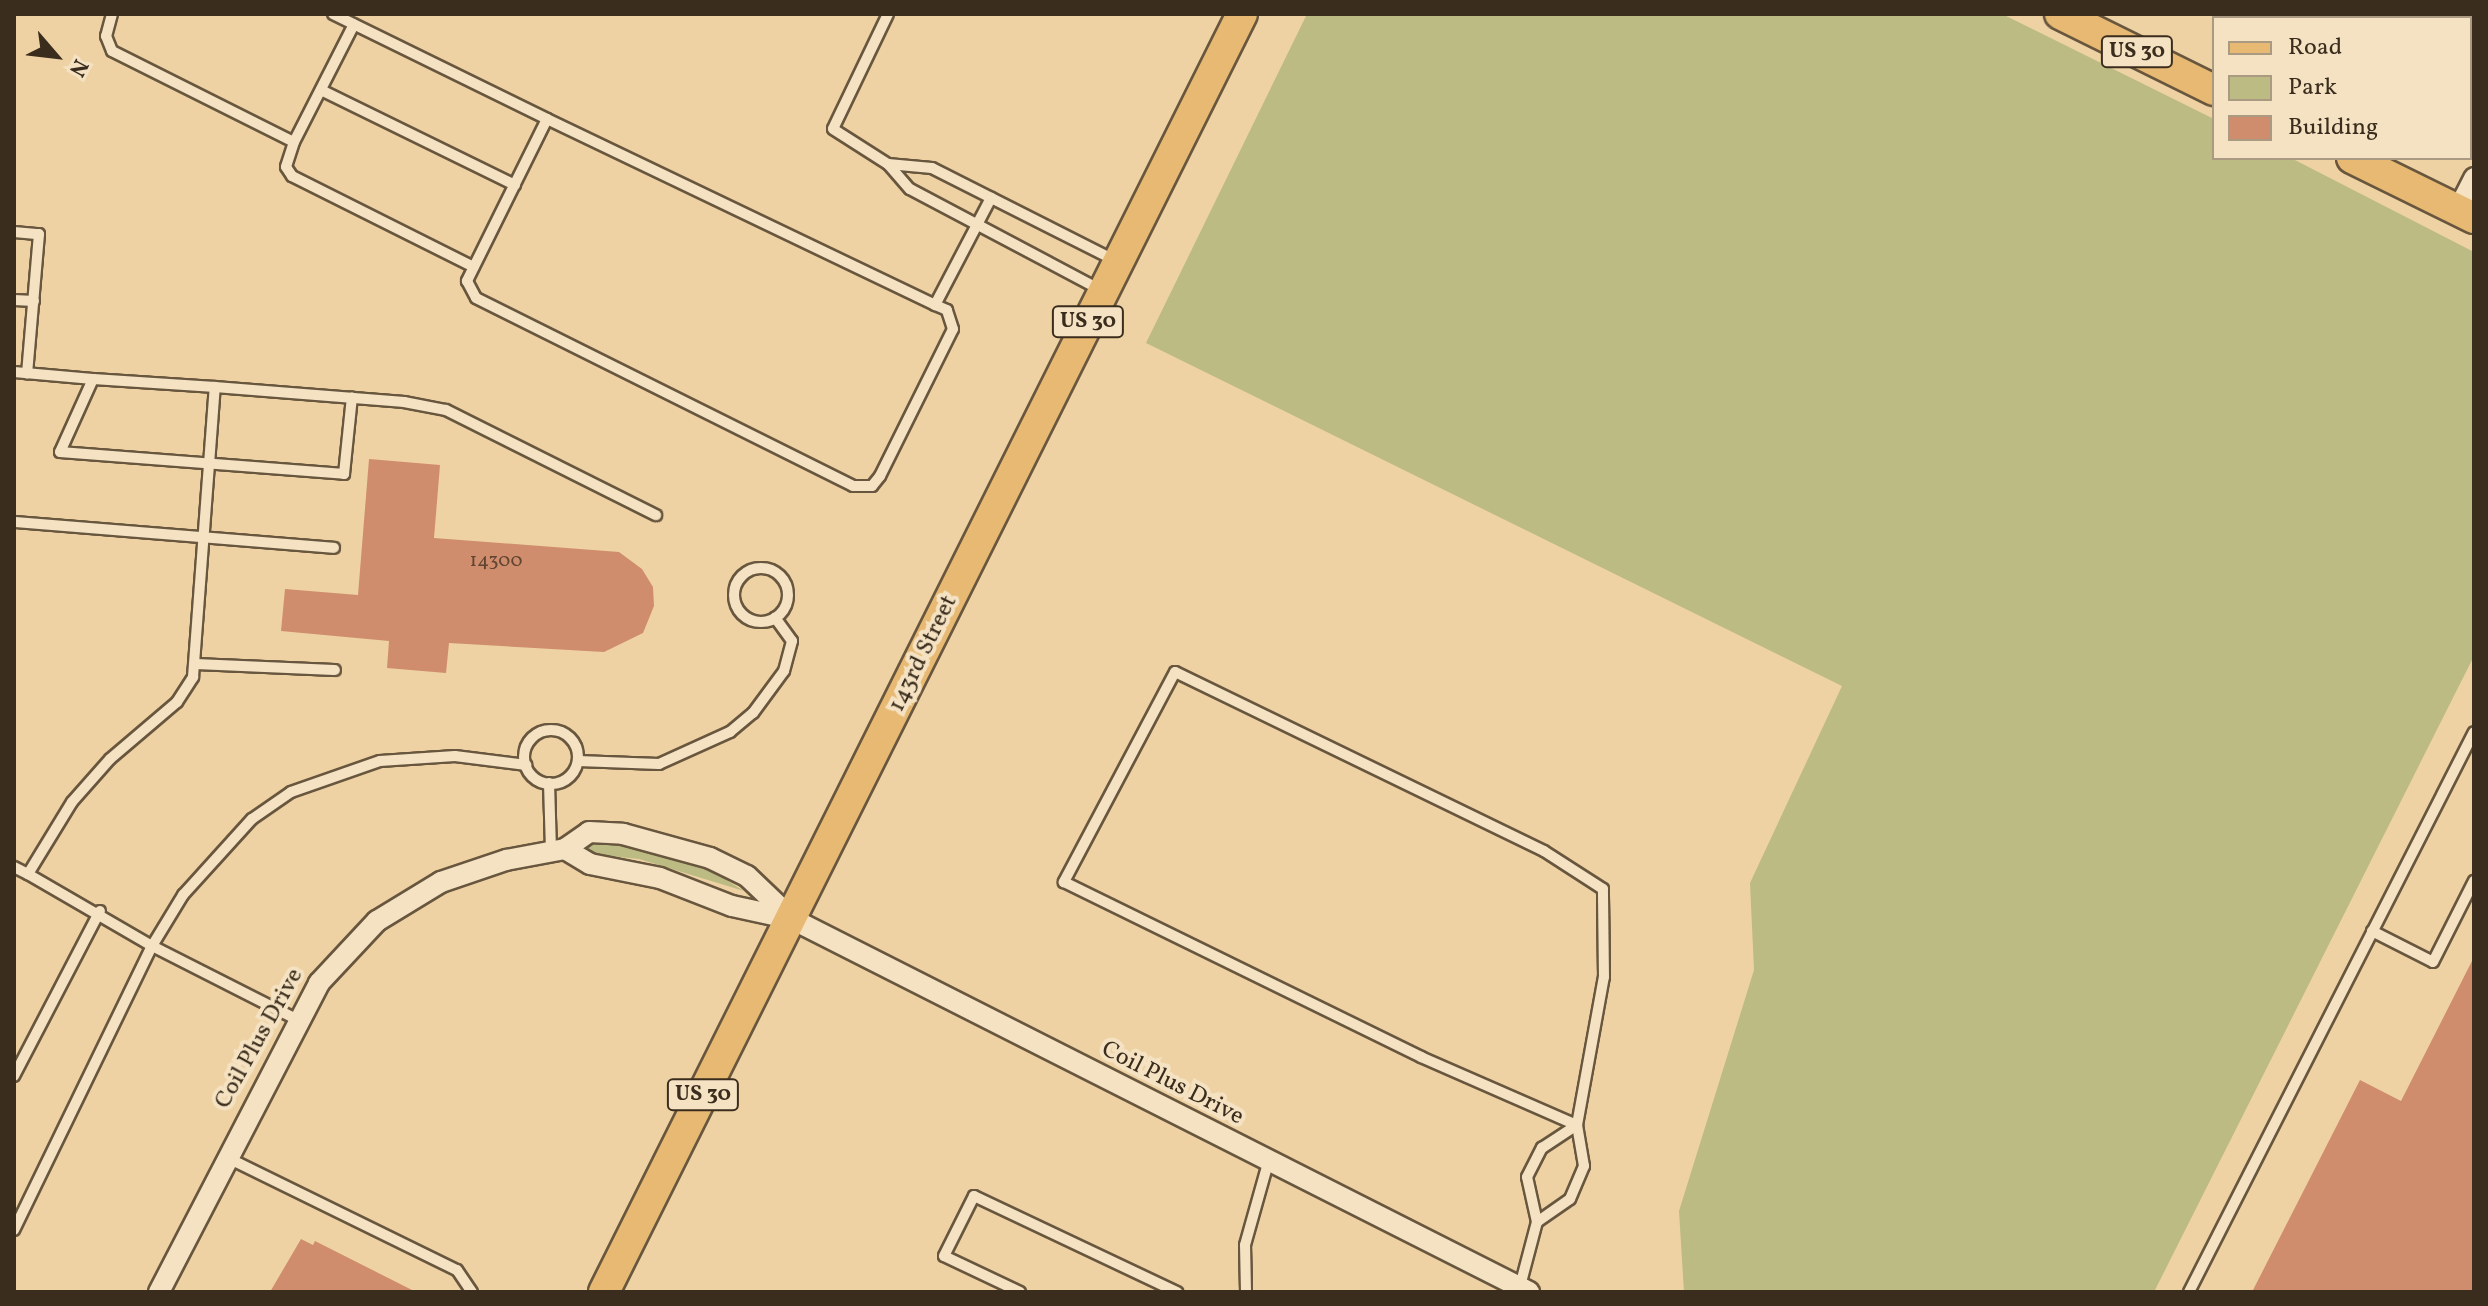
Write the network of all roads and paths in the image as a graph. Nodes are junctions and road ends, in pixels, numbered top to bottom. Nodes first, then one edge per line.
1 (112, 14) edge
2 (333, 14) edge
3 (888, 14) edge
4 (2060, 14) edge
5 (1234, 19) edge
6 (354, 24) junction
7 (2212, 89) edge
8 (321, 90) junction
9 (547, 119) junction
10 (294, 142) junction
11 (2356, 160) edge
12 (888, 164) junction
13 (2474, 178) edge
14 (515, 185) junction
15 (991, 198) junction
16 (2466, 214) edge
17 (977, 225) junction
18 (14, 232) edge
19 (1118, 262) junction
20 (474, 267) junction
21 (1103, 291) junction
22 (14, 300) edge
23 (34, 301) junction
24 (935, 305) junction
25 (14, 372) edge
26 (27, 373) junction
27 (93, 379) junction
28 (215, 387) junction
29 (352, 397) junction
30 (210, 460) junction
31 (656, 515) dead end
32 (14, 522) edge
33 (203, 535) junction
34 (334, 548) dead end
35 (775, 618) junction
36 (195, 664) junction
37 (335, 670) dead end
38 (2474, 732) edge
39 (578, 761) junction
40 (526, 765) junction
41 (549, 783) junction
42 (558, 850) junction
43 (14, 867) edge
44 (28, 874) junction
45 (2474, 881) edge
46 (100, 911) junction
47 (792, 919) junction
48 (2372, 931) junction
49 (152, 946) junction
50 (296, 1019) junction
51 (14, 1076) edge
52 (1577, 1125) junction
53 (226, 1157) junction
54 (1268, 1163) junction
55 (1537, 1222) junction
56 (14, 1230) edge
57 (1522, 1290) edge
58 (159, 1292) edge
59 (472, 1292) edge
60 (604, 1292) edge
61 (1020, 1292) edge
62 (1177, 1292) edge
63 (1246, 1292) edge
64 (2189, 1292) edge

1 - 10 lane
2 - 6 lane
3 - 12 lane
4 - 7 main road, US 30
5 - 19 main road, 143rd Street / US 30
6 - 8 lane
6 - 9 lane
8 - 10 lane
8 - 14 lane
9 - 14 lane
9 - 24 lane
10 - 20 lane
11 - 16 main road
12 - 15 lane
12 - 17 lane
13 - 16 street
14 - 20 lane
15 - 17 lane
15 - 19 lane
17 - 21 lane
17 - 24 lane
18 - 23 lane
19 - 21 main road, 143rd Street / US 30
20 - 24 lane
21 - 47 main road, 143rd Street / US 30
22 - 23 lane
23 - 26 lane
25 - 26 lane
26 - 27 lane
27 - 28 lane
27 - 30 lane
28 - 29 lane
28 - 30 lane
29 - 30 lane
29 - 31 lane
30 - 33 lane
32 - 33 lane
33 - 34 lane
33 - 36 lane
35 - 35 lane
35 - 39 lane
36 - 37 lane
36 - 44 lane
38 - 48 lane
39 - 40 lane
39 - 41 lane
40 - 41 lane
40 - 49 lane
41 - 42 lane
42 - 47 street, Coil Plus Drive
42 - 47 street, Coil Plus Drive
42 - 50 street, Coil Plus Drive
43 - 44 lane
44 - 46 lane
45 - 48 lane
46 - 49 lane
46 - 51 lane
47 - 54 street, Coil Plus Drive
47 - 60 main road, 143rd Street / US 30
48 - 64 lane
49 - 50 lane
49 - 56 lane
50 - 53 street, Coil Plus Drive
52 - 52 lane
52 - 55 lane
52 - 55 lane
53 - 58 street, Coil Plus Drive
53 - 59 lane
54 - 57 street, Coil Plus Drive
54 - 63 lane
55 - 57 lane
61 - 62 lane

